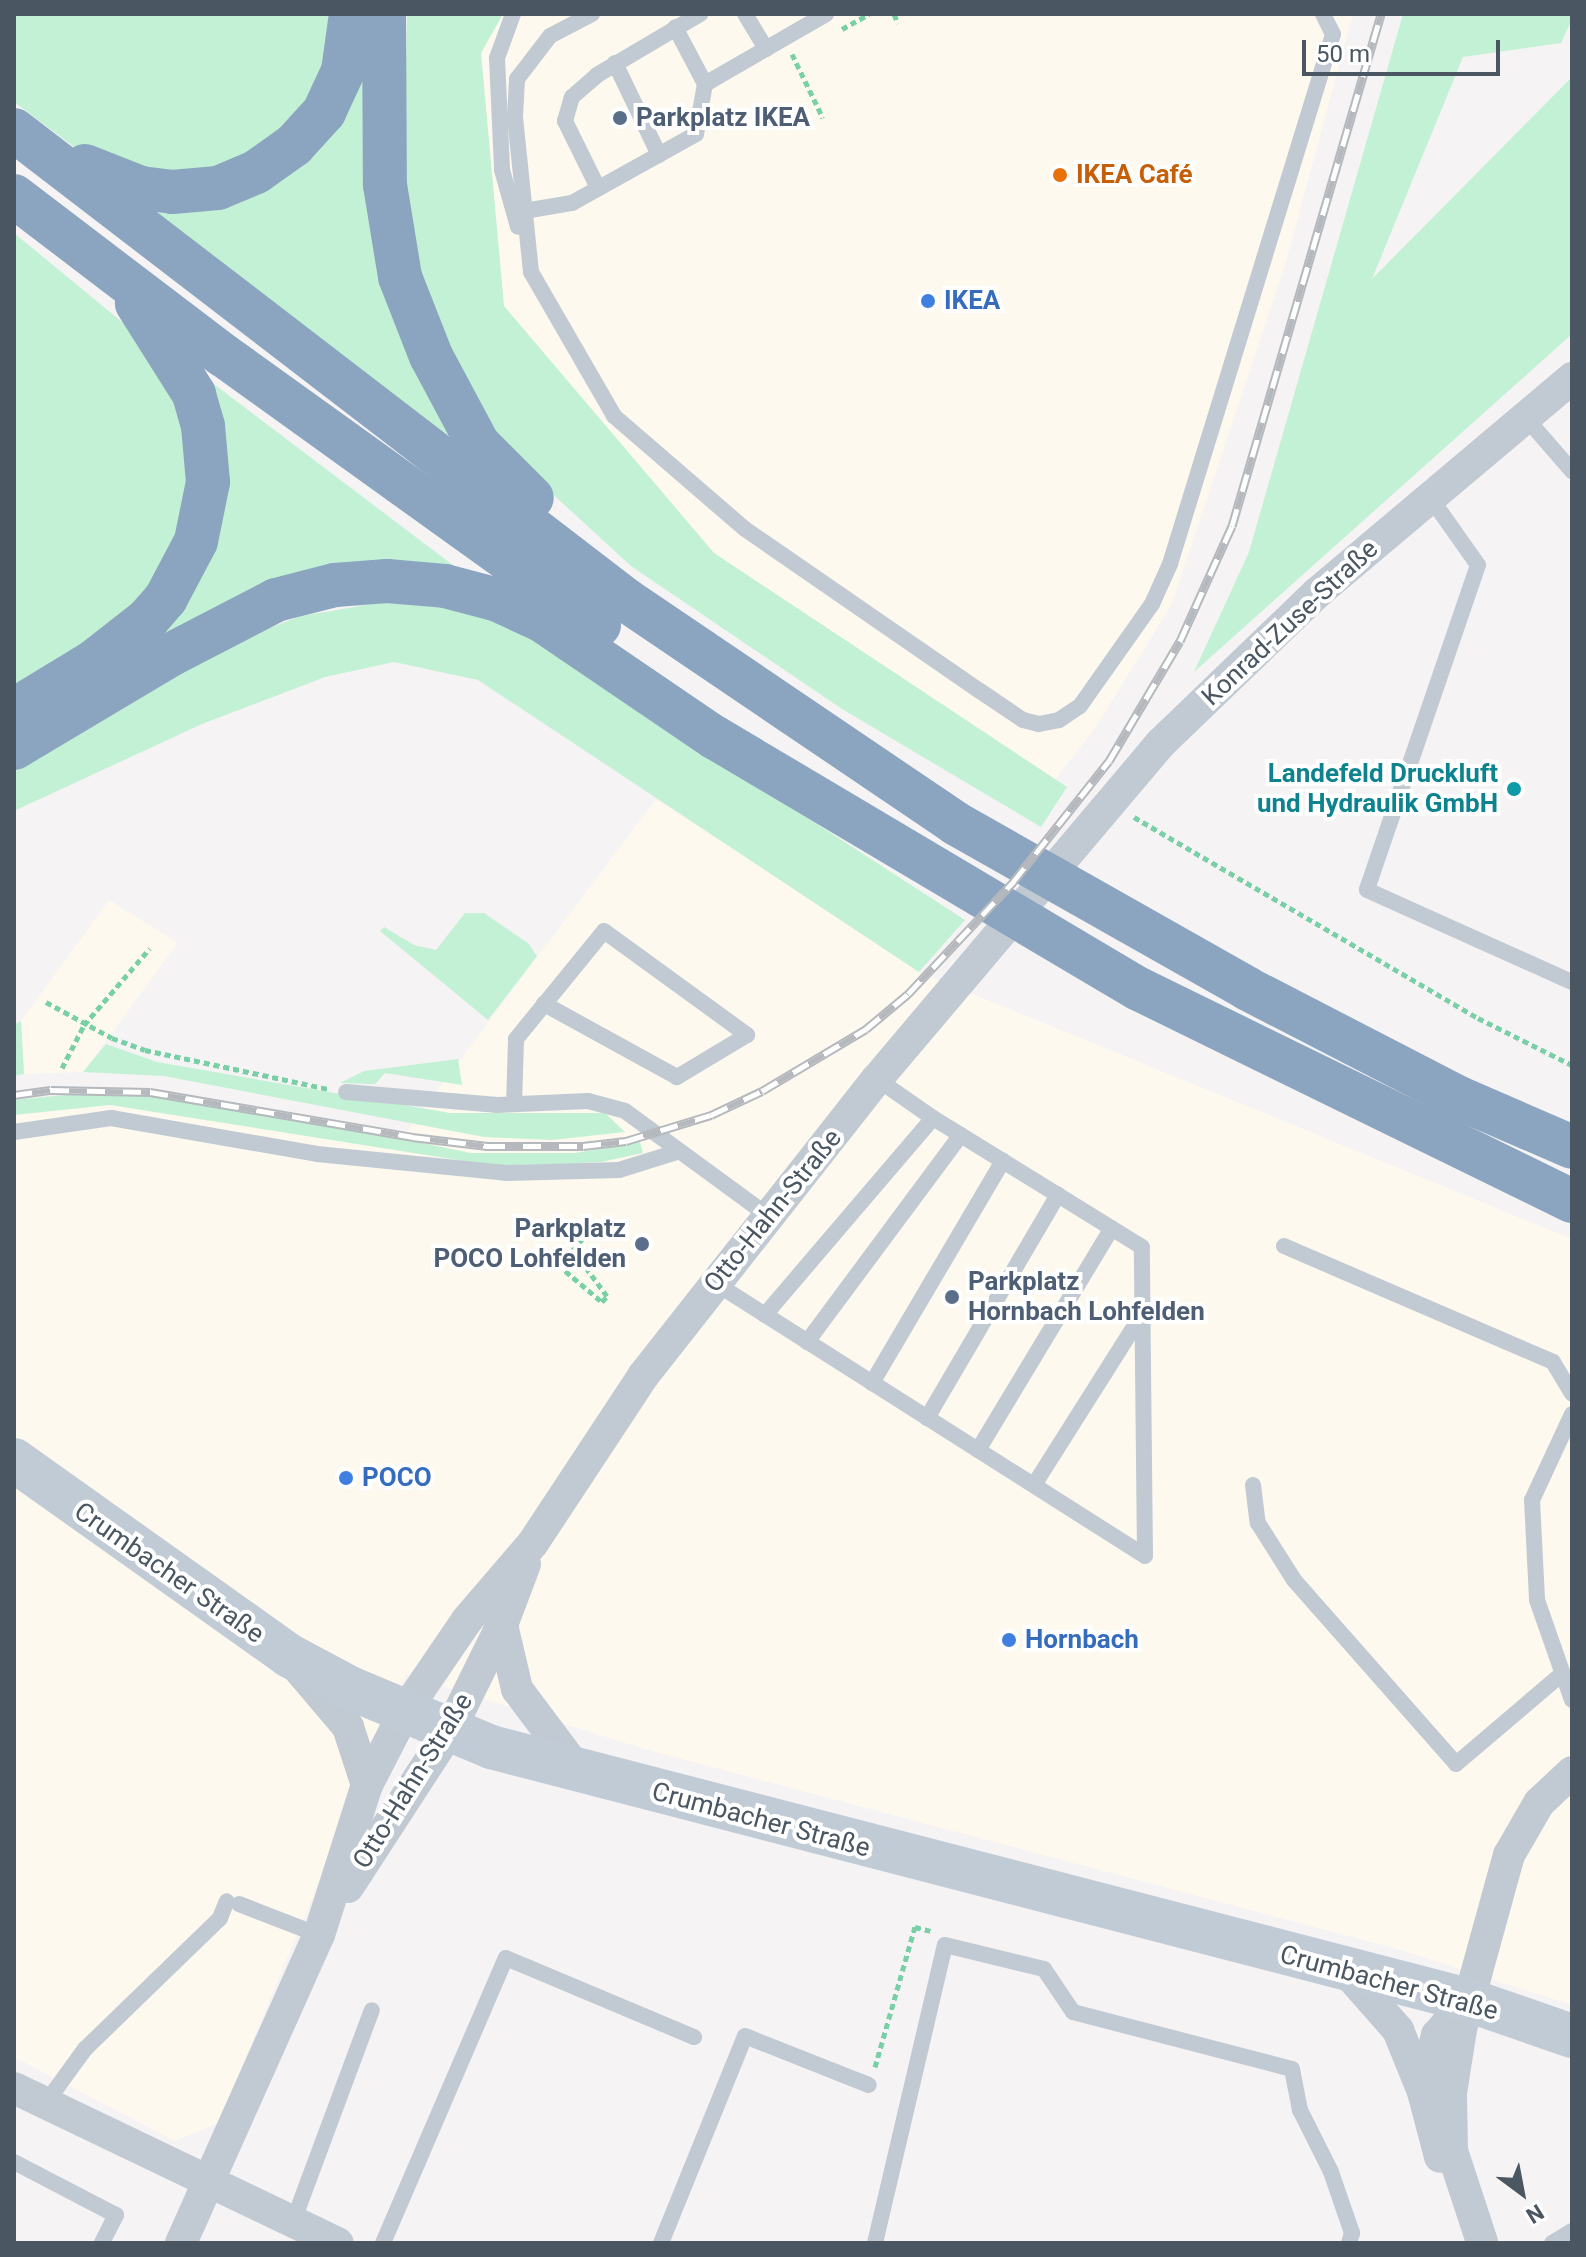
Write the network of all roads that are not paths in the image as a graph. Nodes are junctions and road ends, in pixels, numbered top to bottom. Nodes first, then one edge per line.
1 (351, 14) edge
2 (384, 14) edge
3 (513, 14) edge
4 (592, 14) edge
5 (700, 14) edge
6 (745, 14) edge
7 (1323, 14) edge
8 (822, 15) edge
9 (675, 27) junction
10 (766, 49) junction
11 (615, 63) junction
12 (705, 84) junction
13 (23, 136) edge
14 (659, 155) junction
15 (598, 188) junction
16 (14, 196) edge
17 (524, 211) junction
18 (115, 272) junction
19 (531, 272) junction
20 (1572, 379) edge
21 (1525, 417) junction
22 (1572, 471) edge
23 (1430, 497) junction
24 (626, 600) junction
25 (14, 710) edge
26 (14, 748) edge
27 (919, 855) junction
28 (1034, 894) joint
29 (1572, 982) edge
30 (544, 1004) junction
31 (877, 1079) junction
32 (346, 1092) road end
33 (514, 1104) junction
34 (933, 1118) junction
35 (14, 1132) edge
36 (961, 1135) junction
37 (1572, 1147) edge
38 (677, 1152) junction
39 (1003, 1161) junction
40 (1058, 1195) junction
41 (1572, 1201) edge
42 (770, 1217) junction
43 (1112, 1228) junction
44 (1284, 1246) dead end
45 (715, 1283) junction
46 (1143, 1313) junction
47 (765, 1315) junction
48 (807, 1342) junction
49 (872, 1383) junction
50 (1572, 1394) edge
51 (1572, 1414) edge
52 (927, 1418) junction
53 (978, 1450) junction
54 (14, 1460) edge
55 (1034, 1485) junction
56 (1253, 1485) dead end
57 (533, 1543) junction
58 (502, 1625) junction
59 (288, 1655) junction
60 (1563, 1673) junction
61 (1572, 1700) edge
62 (405, 1711) junction
63 (450, 1730) junction
64 (579, 1772) junction
65 (1572, 1772) edge
66 (367, 1785) junction
67 (319, 1935) junction
68 (1346, 1971) junction
69 (1468, 2000) junction
70 (372, 2010) dead end
71 (1572, 2036) edge
72 (694, 2037) dead end
73 (869, 2085) road end
74 (14, 2088) edge
75 (1423, 2092) junction
76 (45, 2104) junction
77 (14, 2162) edge
78 (210, 2183) junction
79 (293, 2222) junction
80 (1482, 2242) edge
81 (102, 2243) edge
82 (181, 2243) edge
83 (338, 2243) edge
84 (383, 2243) edge
85 (661, 2243) edge
86 (875, 2243) edge
87 (1349, 2243) edge

1 - 13 highway
2 - 24 highway
3 - 19 lane
4 - 17 lane
5 - 9 lane
6 - 10 lane
7 - 19 lane
8 - 10 lane
9 - 11 lane
9 - 12 lane
10 - 12 lane
11 - 14 lane
11 - 15 lane
12 - 14 lane
13 - 24 highway
14 - 15 lane
15 - 17 lane
16 - 18 highway
17 - 19 lane
18 - 25 highway
18 - 27 highway
20 - 21 street, Konrad-Zuse-Straße
21 - 22 lane
21 - 23 street, Konrad-Zuse-Straße
23 - 28 street, Konrad-Zuse-Straße
23 - 29 lane
24 - 37 highway
26 - 27 highway
27 - 41 highway
28 - 31 street, Otto-Hahn-Straße
30 - 30 lane
30 - 33 lane
31 - 34 lane
31 - 42 street, Otto-Hahn-Straße
32 - 33 lane
33 - 38 lane
34 - 36 lane
34 - 47 lane
35 - 38 lane
36 - 39 lane
36 - 48 lane
38 - 42 lane
39 - 40 lane
39 - 49 lane
40 - 43 lane
40 - 52 lane
42 - 45 street, Otto-Hahn-Straße
43 - 46 lane
43 - 53 lane
44 - 50 lane
45 - 47 lane
45 - 57 street, Otto-Hahn-Straße
46 - 55 lane
46 - 55 lane
47 - 48 lane
48 - 49 lane
49 - 52 lane
51 - 60 lane
52 - 53 lane
53 - 55 lane
54 - 59 main road, Crumbacher Straße
56 - 60 lane
57 - 58 street, Otto-Hahn-Straße
57 - 62 street, Otto-Hahn-Straße
58 - 63 street, Otto-Hahn-Straße
58 - 64 street
59 - 62 main road, Crumbacher Straße
59 - 66 street, Otto-Hahn-Straße
60 - 61 lane
62 - 63 main road, Crumbacher Straße
62 - 66 street, Otto-Hahn-Straße
63 - 64 main road, Crumbacher Straße
63 - 67 street, Otto-Hahn-Straße
64 - 68 main road, Crumbacher Straße
65 - 69 street
66 - 67 street, Otto-Hahn-Straße
67 - 76 lane
67 - 78 street, Otto-Hahn-Straße
68 - 69 main road, Crumbacher Straße
68 - 75 street
69 - 71 main road, Crumbacher Straße
69 - 75 street
69 - 80 street
70 - 79 lane
72 - 84 lane
73 - 85 lane
74 - 76 street
75 - 80 street
76 - 78 street
77 - 81 lane
78 - 79 street
78 - 82 street, Otto-Hahn-Straße
79 - 83 street
86 - 87 lane

